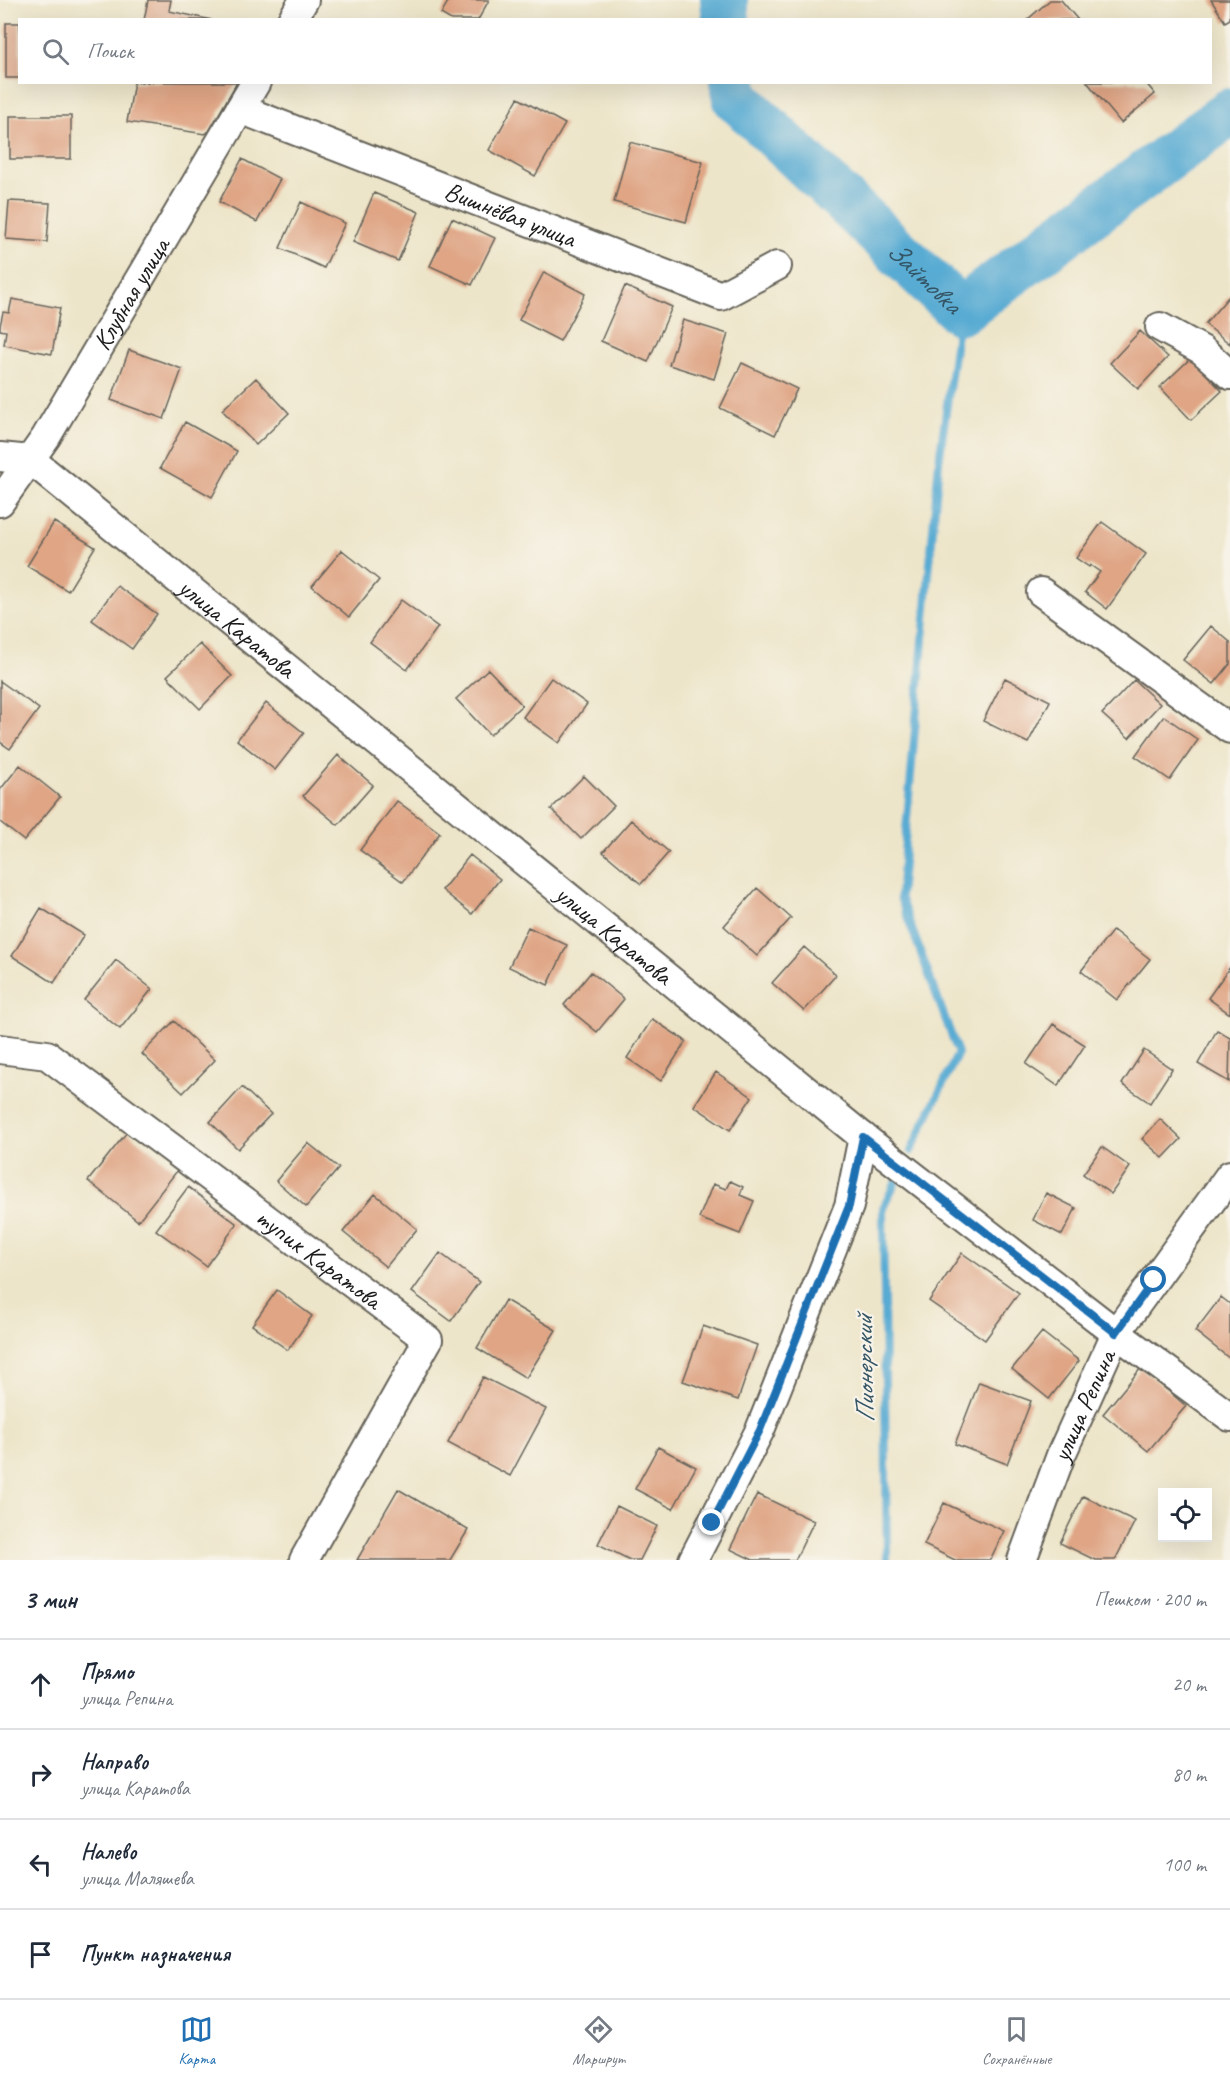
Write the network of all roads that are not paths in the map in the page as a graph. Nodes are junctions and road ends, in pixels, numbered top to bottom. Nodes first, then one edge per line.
1 (304, 0) edge
2 (293, 18) edge
3 (255, 84) edge
4 (240, 109) junction
5 (777, 266) dead end
6 (1160, 327) dead end
7 (1230, 375) edge
8 (0, 457) edge
9 (31, 460) junction
10 (0, 502) edge
11 (1041, 592) dead end
12 (1230, 729) edge
13 (0, 1049) edge
14 (863, 1137) junction
15 (1230, 1175) edge
16 (1116, 1333) junction
17 (1230, 1417) edge
18 (304, 1560) edge
19 (693, 1560) edge
20 (1023, 1560) edge

1 - 2 street
3 - 4 street, Клубная улица
4 - 5 street, Вишнёвая улица
4 - 9 street, Клубная улица
6 - 7 street
8 - 9 street
9 - 10 street, Клубная улица
9 - 14 street, улица Каратова
11 - 12 street
13 - 18 street, тупик Каратова
14 - 16 street, улица Каратова
14 - 19 street
15 - 16 street, улица Репина
16 - 17 street, улица Каратова
16 - 20 street, улица Репина

